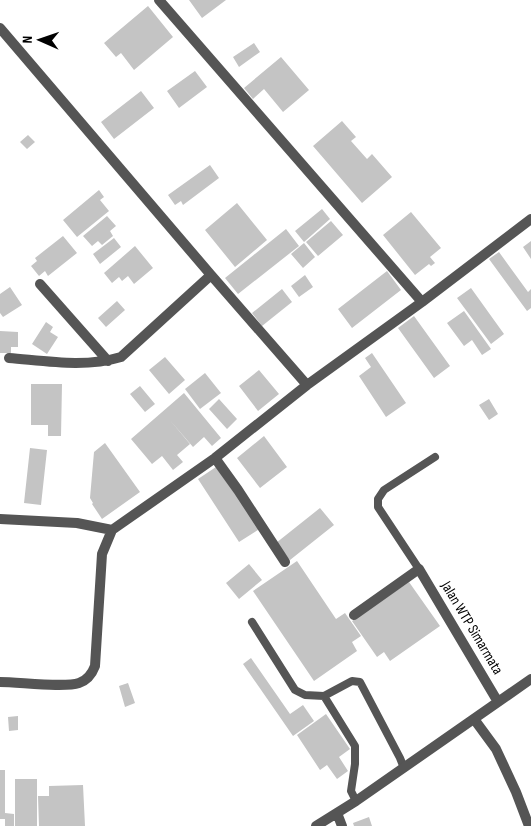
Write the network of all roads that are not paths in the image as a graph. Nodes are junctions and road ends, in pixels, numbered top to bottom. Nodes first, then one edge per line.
1 (159, 0) edge
2 (0, 28) edge
3 (531, 219) edge
4 (211, 275) junction
5 (40, 284) dead end
6 (422, 302) junction
7 (9, 358) dead end
8 (108, 361) junction
9 (307, 385) junction
10 (435, 457) dead end
11 (215, 458) junction
12 (0, 518) edge
13 (112, 530) junction
14 (284, 562) dead end
15 (419, 569) junction
16 (354, 615) dead end
17 (252, 622) dead end
18 (531, 679) edge
19 (0, 682) edge
20 (324, 696) junction
21 (498, 702) junction
22 (474, 719) junction
23 (404, 768) junction
24 (356, 801) junction
25 (337, 812) junction
26 (316, 826) edge
27 (342, 826) edge
28 (529, 826) edge

1 - 6 street
2 - 4 street
3 - 6 street
4 - 8 street
4 - 9 street
5 - 8 street
6 - 9 street
7 - 8 street
9 - 11 street
10 - 15 lane
11 - 13 street
11 - 14 street
12 - 13 street
13 - 19 street
15 - 16 street
15 - 21 street, Jalan WTP Simarmata
17 - 20 lane
18 - 21 street
20 - 23 lane
20 - 24 lane
21 - 22 street
22 - 23 street
22 - 28 street
23 - 24 street
24 - 25 street
25 - 26 street
25 - 27 street

